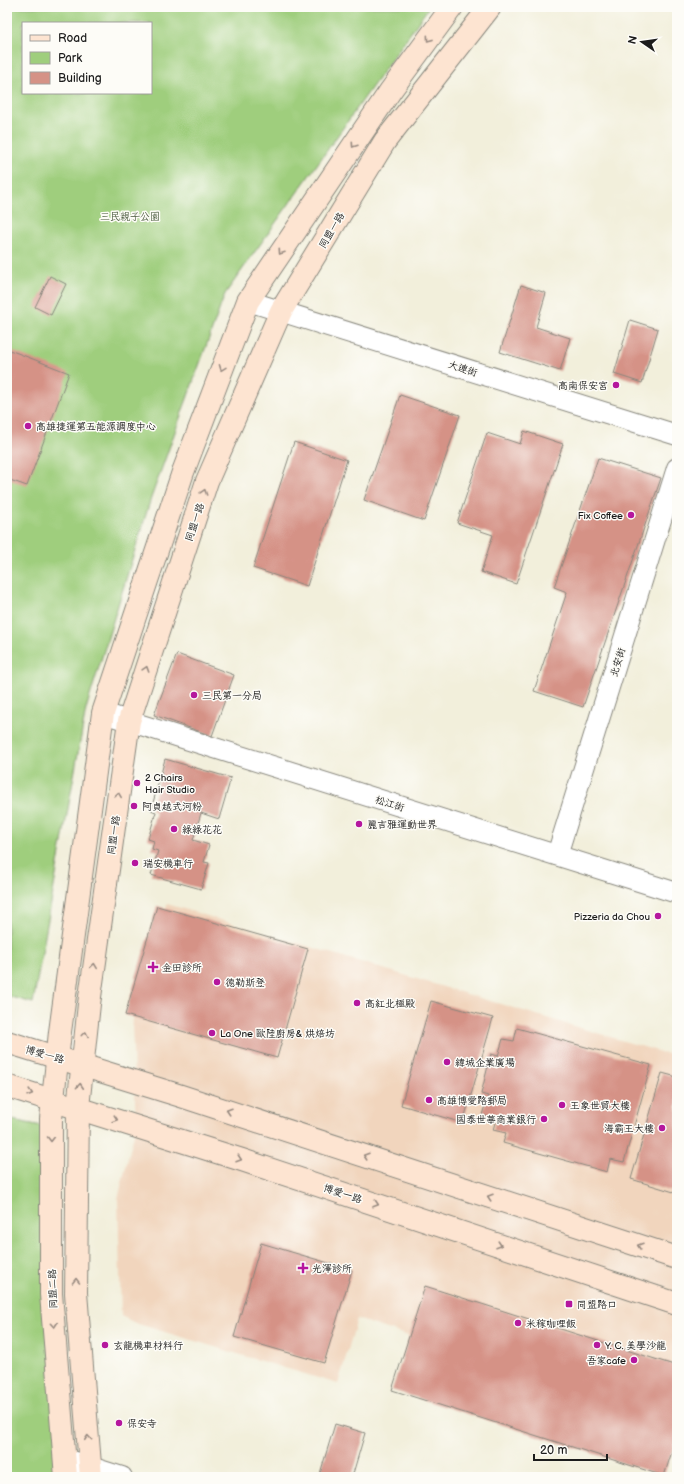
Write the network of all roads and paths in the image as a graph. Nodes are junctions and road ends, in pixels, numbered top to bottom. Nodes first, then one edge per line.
1 (452, 7) edge
2 (490, 7) edge
3 (248, 302) junction
4 (281, 311) junction
5 (677, 435) edge
6 (677, 468) edge
7 (103, 713) junction
8 (129, 721) junction
9 (557, 855) junction
10 (677, 893) edge
11 (7, 1042) edge
12 (57, 1057) junction
13 (82, 1064) junction
14 (7, 1086) edge
15 (53, 1100) junction
16 (78, 1107) junction
17 (677, 1258) edge
18 (677, 1304) edge
19 (65, 1468) edge
20 (90, 1472) edge
21 (122, 1477) edge

1 -> 3 street
2 - 4 street, 同盟一路
3 - 4 street, 大連街
3 -> 7 street
4 - 5 street, 大連街
8 -> 4 street, 同盟一路
6 - 9 street, 北安街
7 - 8 street, 松江街
7 - 12 street
8 - 9 street, 松江街
13 -> 8 street, 同盟一路
9 - 10 street, 松江街
11 - 12 street, 博愛一路
12 - 13 street, 博愛一路
12 - 15 street
16 -> 13 street, 同盟一路
17 -> 13 street, 博愛一路
14 -> 15 street, 博愛一路
15 - 16 street, 博愛一路
15 -> 19 street, 同盟二路
16 -> 18 street, 博愛一路
20 -> 16 street
19 - 20 street
20 - 21 street

